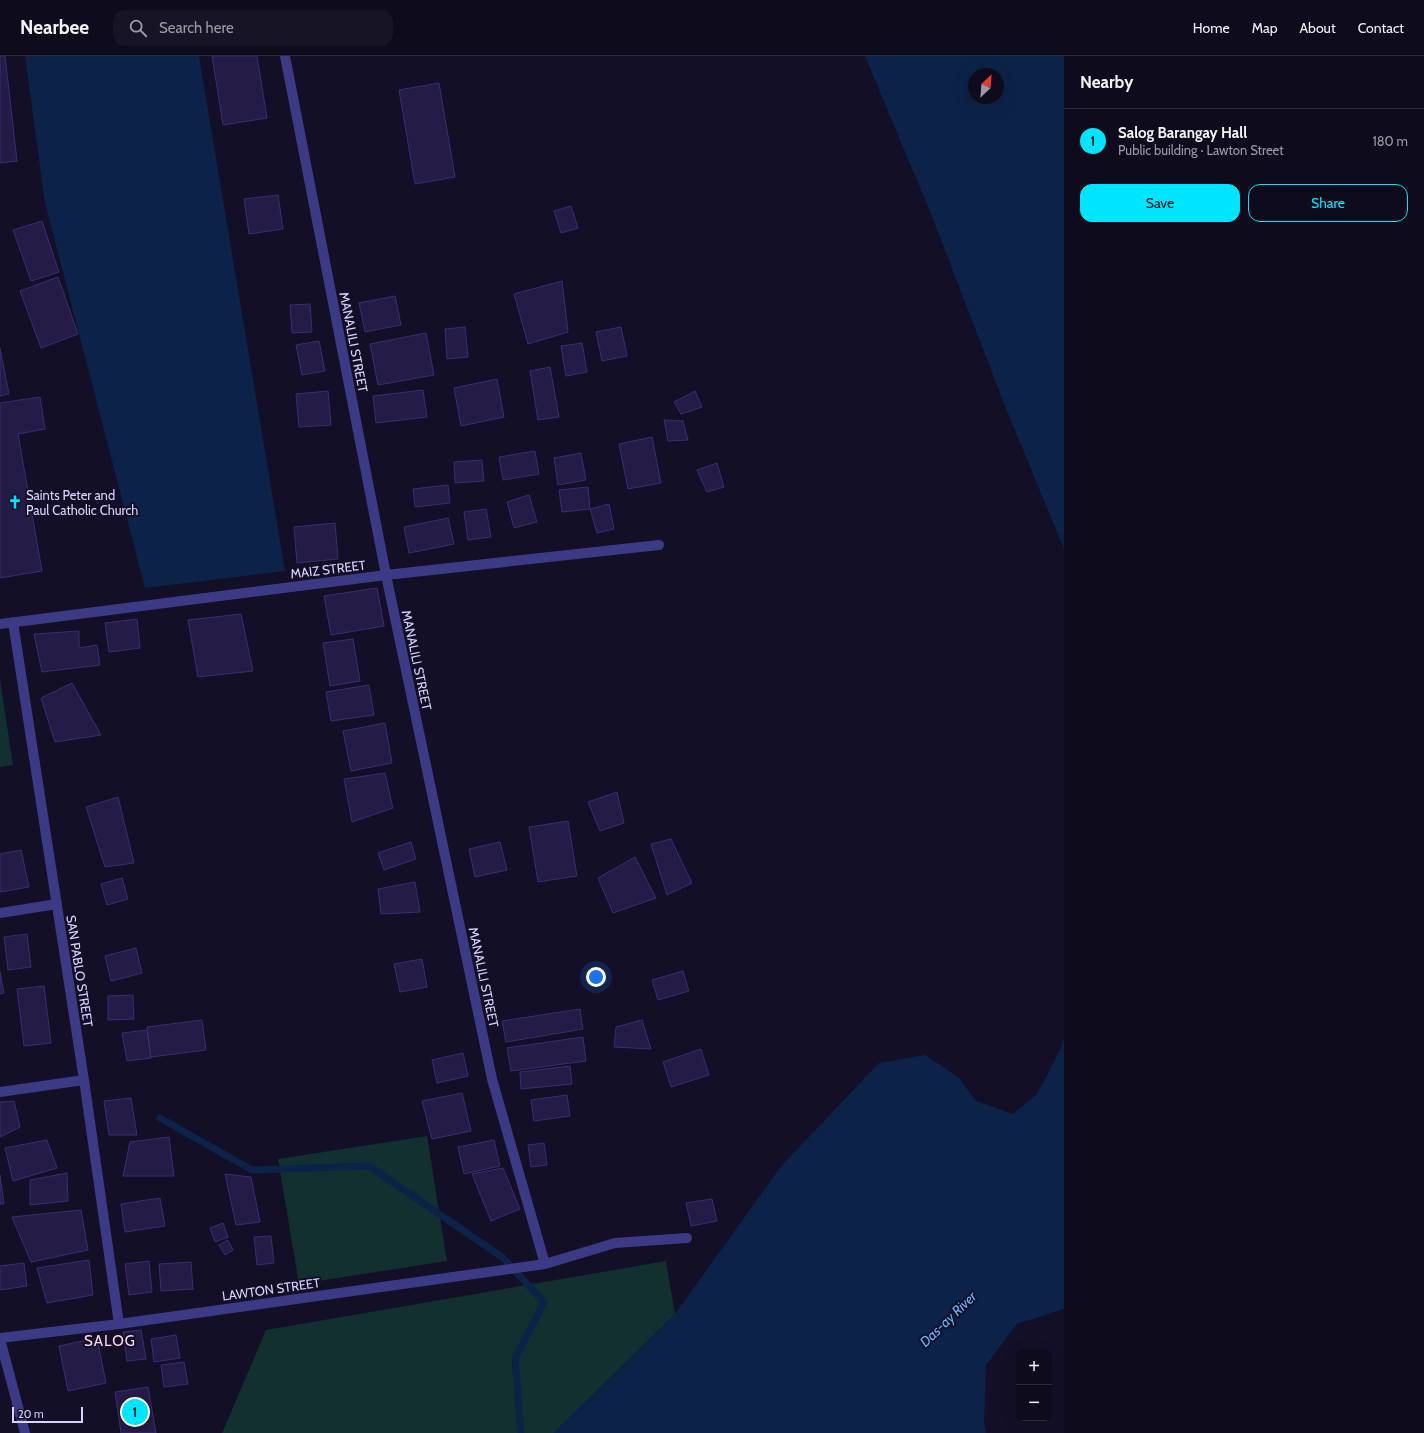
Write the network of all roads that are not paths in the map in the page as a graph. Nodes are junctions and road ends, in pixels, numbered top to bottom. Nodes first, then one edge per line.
1 (285, 56) edge
2 (660, 545) dead end
3 (386, 575) junction
4 (13, 622) junction
5 (0, 624) edge
6 (57, 904) junction
7 (0, 913) edge
8 (84, 1080) junction
9 (0, 1092) edge
10 (687, 1238) dead end
11 (545, 1264) junction
12 (119, 1324) junction
13 (0, 1338) edge
14 (24, 1433) edge

1 - 3 street, MANALILI STREET
2 - 3 street, MAIZ STREET
3 - 4 street, MAIZ STREET
3 - 11 street, MANALILI STREET
4 - 5 street, MAIZ STREET
4 - 6 street, SAN PABLO STREET
6 - 7 street
6 - 8 street, SAN PABLO STREET
8 - 9 street
8 - 12 street, SAN PABLO STREET
10 - 11 street, LAWTON STREET
11 - 12 street, LAWTON STREET
12 - 13 street, LAWTON STREET
13 - 14 street

